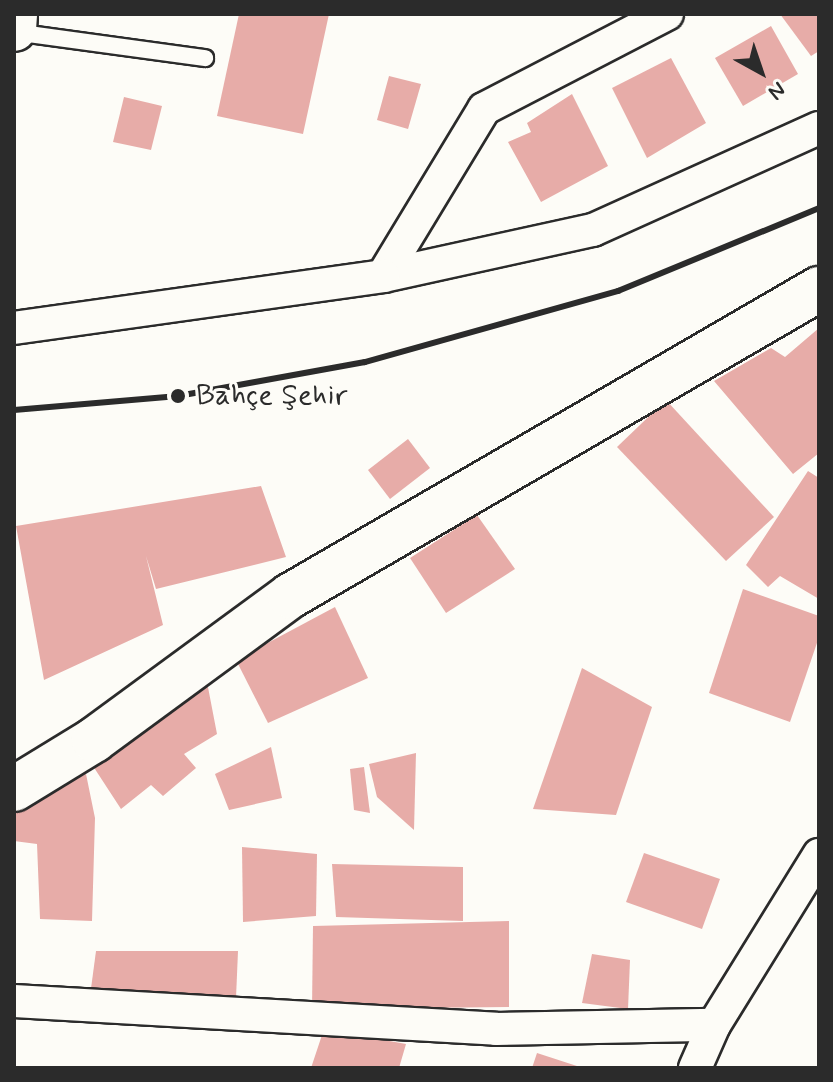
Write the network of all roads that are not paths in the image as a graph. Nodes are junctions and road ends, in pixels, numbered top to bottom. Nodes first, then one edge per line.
1 (15, 14) edge
2 (667, 14) edge
3 (14, 30) edge
4 (205, 58) dead end
5 (819, 128) edge
6 (383, 276) junction
7 (819, 289) edge
8 (14, 328) edge
9 (14, 789) edge
10 (819, 855) edge
11 (14, 1001) edge
12 (714, 1025) junction
13 (695, 1068) edge

1 - 3 street
2 - 6 street
3 - 4 lane
5 - 6 street
6 - 8 street
7 - 9 street
10 - 12 street
11 - 12 street
12 - 13 street

